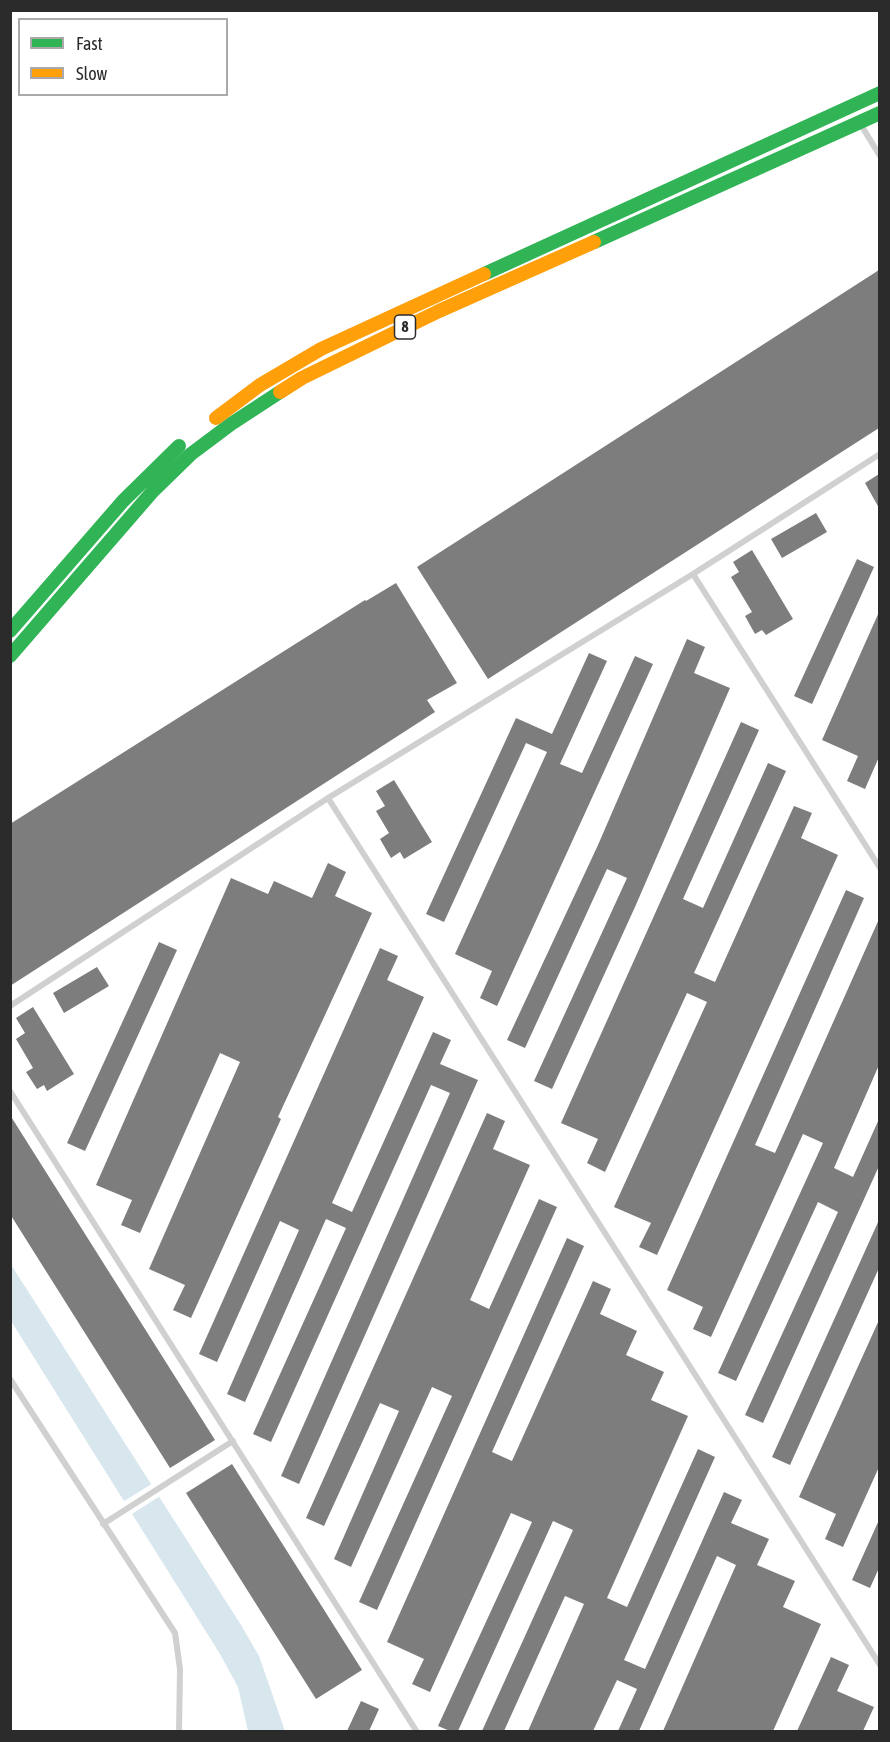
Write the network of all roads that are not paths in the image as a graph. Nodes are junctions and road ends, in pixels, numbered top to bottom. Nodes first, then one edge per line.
1 (879, 93) edge
2 (850, 106) junction
3 (879, 113) edge
4 (860, 123) junction
5 (879, 156) edge
6 (879, 454) edge
7 (693, 574) junction
8 (10, 631) edge
9 (10, 656) edge
10 (328, 798) junction
11 (879, 868) edge
12 (10, 1005) edge
13 (10, 1091) edge
14 (10, 1380) edge
15 (232, 1441) junction
16 (103, 1524) junction
17 (879, 1665) edge
18 (179, 1731) edge
19 (417, 1731) edge

1 - 2 highway, 8
2 - 4 lane
2 - 8 highway, 8
3 - 4 highway, 8
4 - 5 lane
4 - 9 highway, 8
6 - 7 lane
7 - 10 lane
7 - 11 lane
10 - 12 lane
10 - 17 lane
13 - 15 lane
14 - 16 lane
15 - 16 lane
15 - 19 lane
16 - 18 lane

